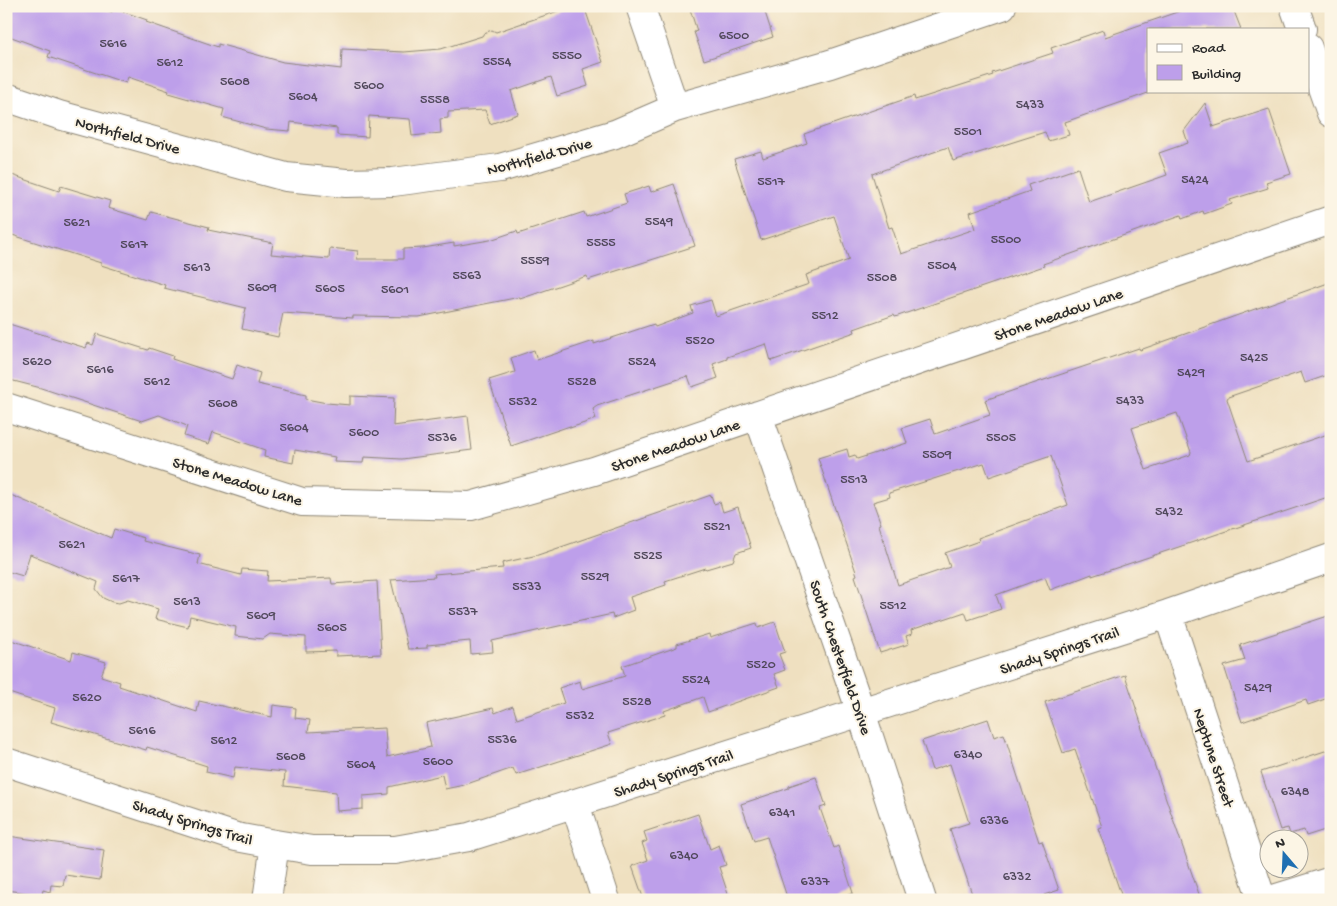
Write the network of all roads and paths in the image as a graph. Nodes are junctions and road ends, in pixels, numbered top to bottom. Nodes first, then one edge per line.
1 (640, 6) edge
2 (1002, 6) edge
3 (1294, 6) edge
4 (961, 13) edge
5 (1302, 28) edge
6 (1310, 54) edge
7 (6, 97) edge
8 (675, 108) junction
9 (1331, 113) edge
10 (1331, 220) edge
11 (6, 407) edge
12 (758, 415) junction
13 (1331, 558) edge
14 (1168, 614) junction
15 (861, 712) junction
16 (6, 762) edge
17 (574, 804) junction
18 (275, 844) junction
19 (1331, 881) edge
20 (267, 900) edge
21 (606, 900) edge
22 (922, 900) edge
23 (1262, 900) edge
24 (1270, 900) edge

1 - 8 street
2 - 4 street, Northfield Drive
3 - 5 street
4 - 8 street, Northfield Drive
6 - 9 street
7 - 8 street, Northfield Drive
10 - 12 street, Stone Meadow Lane
11 - 12 street, Stone Meadow Lane
12 - 15 street, South Chesterfield Drive
13 - 14 street, Shady Springs Trail
14 - 15 street, Shady Springs Trail
14 - 23 street, Neptune Street
15 - 17 street, Shady Springs Trail
15 - 22 street, South Chesterfield Drive
16 - 18 street, Shady Springs Trail
17 - 18 street, Shady Springs Trail
17 - 21 street
18 - 20 street
19 - 24 street

